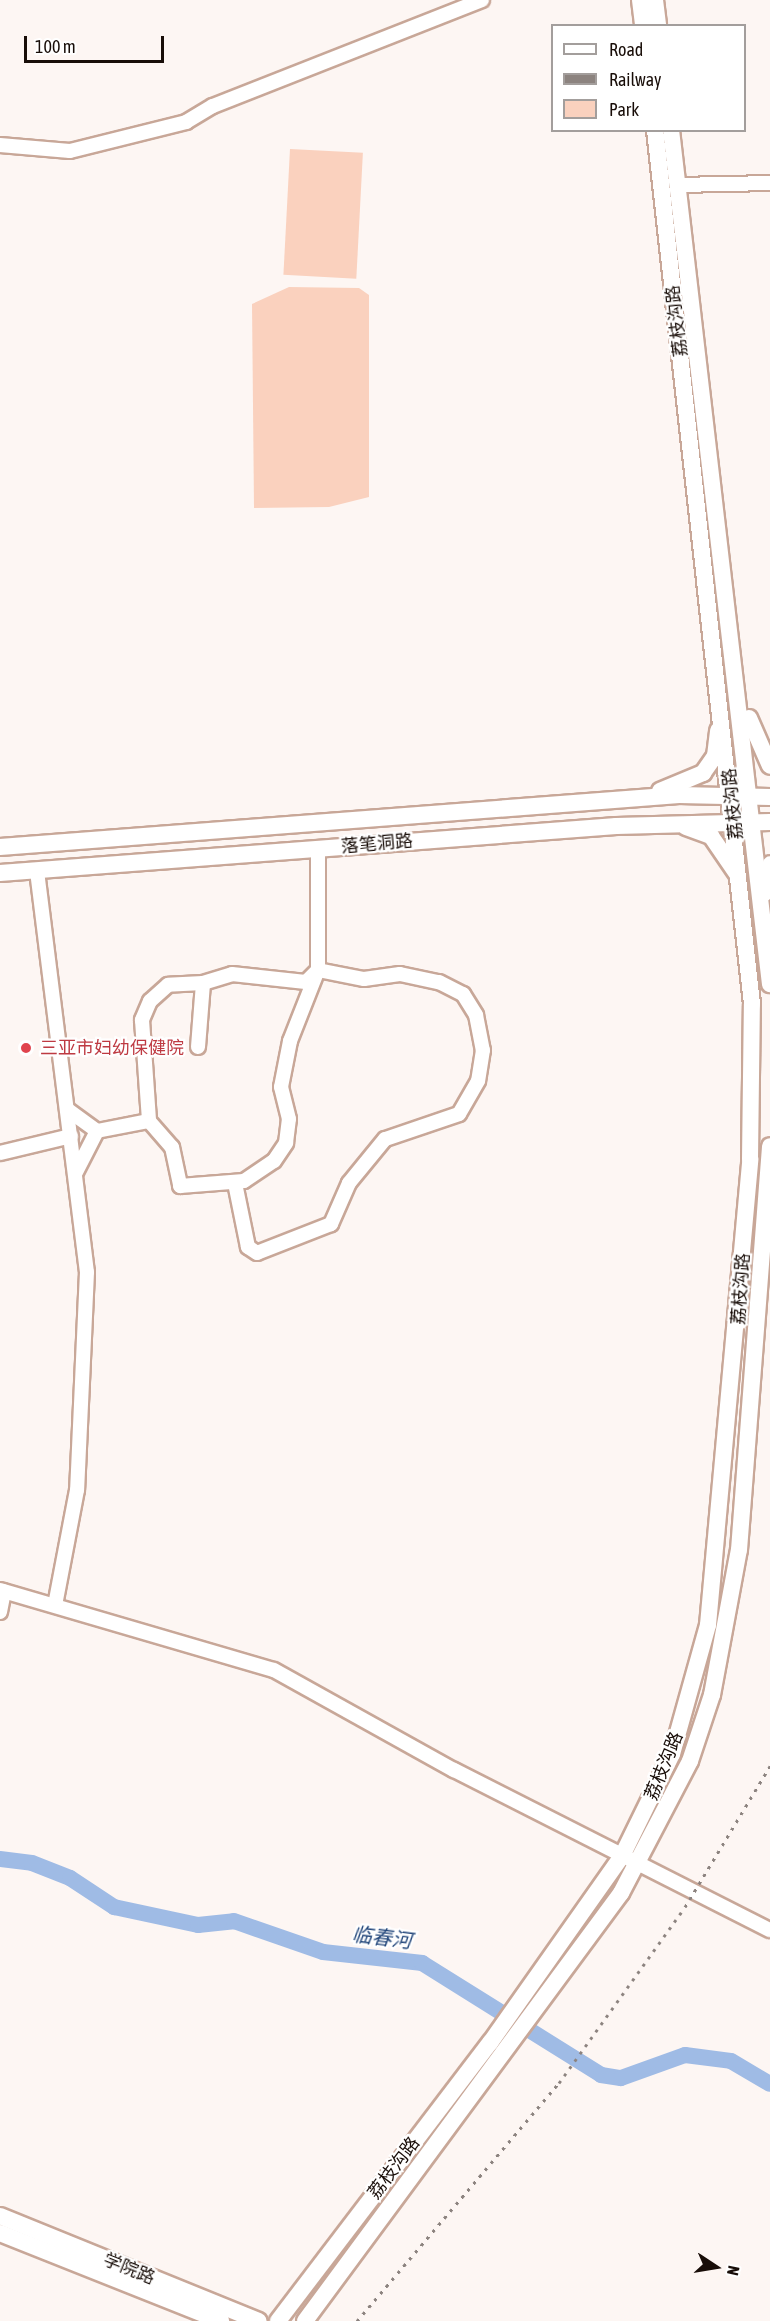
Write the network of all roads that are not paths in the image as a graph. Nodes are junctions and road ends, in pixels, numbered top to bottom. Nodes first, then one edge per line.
1 (482, 0) edge
2 (640, 0) edge
3 (655, 0) edge
4 (643, 24) edge
5 (658, 24) edge
6 (655, 132) edge
7 (670, 132) edge
8 (0, 145) edge
9 (770, 183) edge
10 (677, 185) junction
11 (738, 691) junction
12 (721, 693) junction
13 (770, 766) edge
14 (733, 796) junction
15 (751, 796) junction
16 (770, 797) edge
17 (640, 798) junction
18 (613, 801) junction
19 (735, 821) junction
20 (762, 822) edge
21 (658, 824) junction
22 (574, 829) junction
23 (0, 847) edge
24 (318, 849) junction
25 (770, 864) edge
26 (37, 871) junction
27 (0, 873) edge
28 (742, 887) junction
29 (764, 908) junction
30 (318, 970) junction
31 (203, 983) junction
32 (770, 984) edge
33 (198, 1047) dead end
34 (68, 1110) junction
35 (149, 1121) junction
36 (97, 1131) junction
37 (71, 1136) junction
38 (770, 1146) edge
39 (0, 1153) edge
40 (76, 1172) junction
41 (235, 1184) junction
42 (2, 1590) edge
43 (55, 1605) junction
44 (0, 1612) edge
45 (622, 1856) junction
46 (639, 1863) junction
47 (770, 1930) edge
48 (497, 2047) junction
49 (0, 2216) edge
50 (0, 2233) edge
51 (221, 2321) edge
52 (259, 2321) edge
53 (278, 2321) edge
54 (305, 2321) edge

1 - 8 street
2 - 4 main road
3 - 5 main road
6 - 12 main road, 荔枝沟路
7 - 10 main road, 荔枝沟路
9 - 10 street
10 - 11 main road, 荔枝沟路
11 - 13 main road
11 - 15 main road, 荔枝沟路
12 - 14 main road, 荔枝沟路
12 - 17 main road
14 - 15 main road, 落笔洞路
14 - 17 main road, 落笔洞路
14 - 19 main road, 荔枝沟路
15 - 16 main road, 落笔洞路
15 - 20 main road, 荔枝沟路
17 - 18 main road, 落笔洞路
18 - 22 main road
18 - 23 main road, 落笔洞路
19 - 20 main road, 落笔洞路
19 - 21 main road, 落笔洞路
19 - 28 main road, 荔枝沟路
20 - 29 main road, 荔枝沟路
21 - 22 main road, 落笔洞路
21 - 28 main road
22 - 24 main road, 落笔洞路
24 - 26 main road, 落笔洞路
24 - 30 street
25 - 29 street
26 - 27 main road, 落笔洞路
26 - 34 street
28 - 45 main road, 荔枝沟路
29 - 32 main road, 荔枝沟路
30 - 31 street
30 - 41 street
30 - 41 street
31 - 33 street
31 - 35 street
34 - 36 street
34 - 37 street
35 - 36 street
35 - 41 street
36 - 40 street
37 - 39 street
37 - 40 street
38 - 46 main road, 荔枝沟路
40 - 43 street
42 - 43 street
42 - 44 street
43 - 45 street
45 - 46 street
45 - 48 main road, 荔枝沟路
46 - 47 street
46 - 48 main road, 荔枝沟路
48 - 53 main road, 荔枝沟路
48 - 54 main road, 荔枝沟路
49 - 52 main road, 学院路
50 - 51 main road, 学院路

